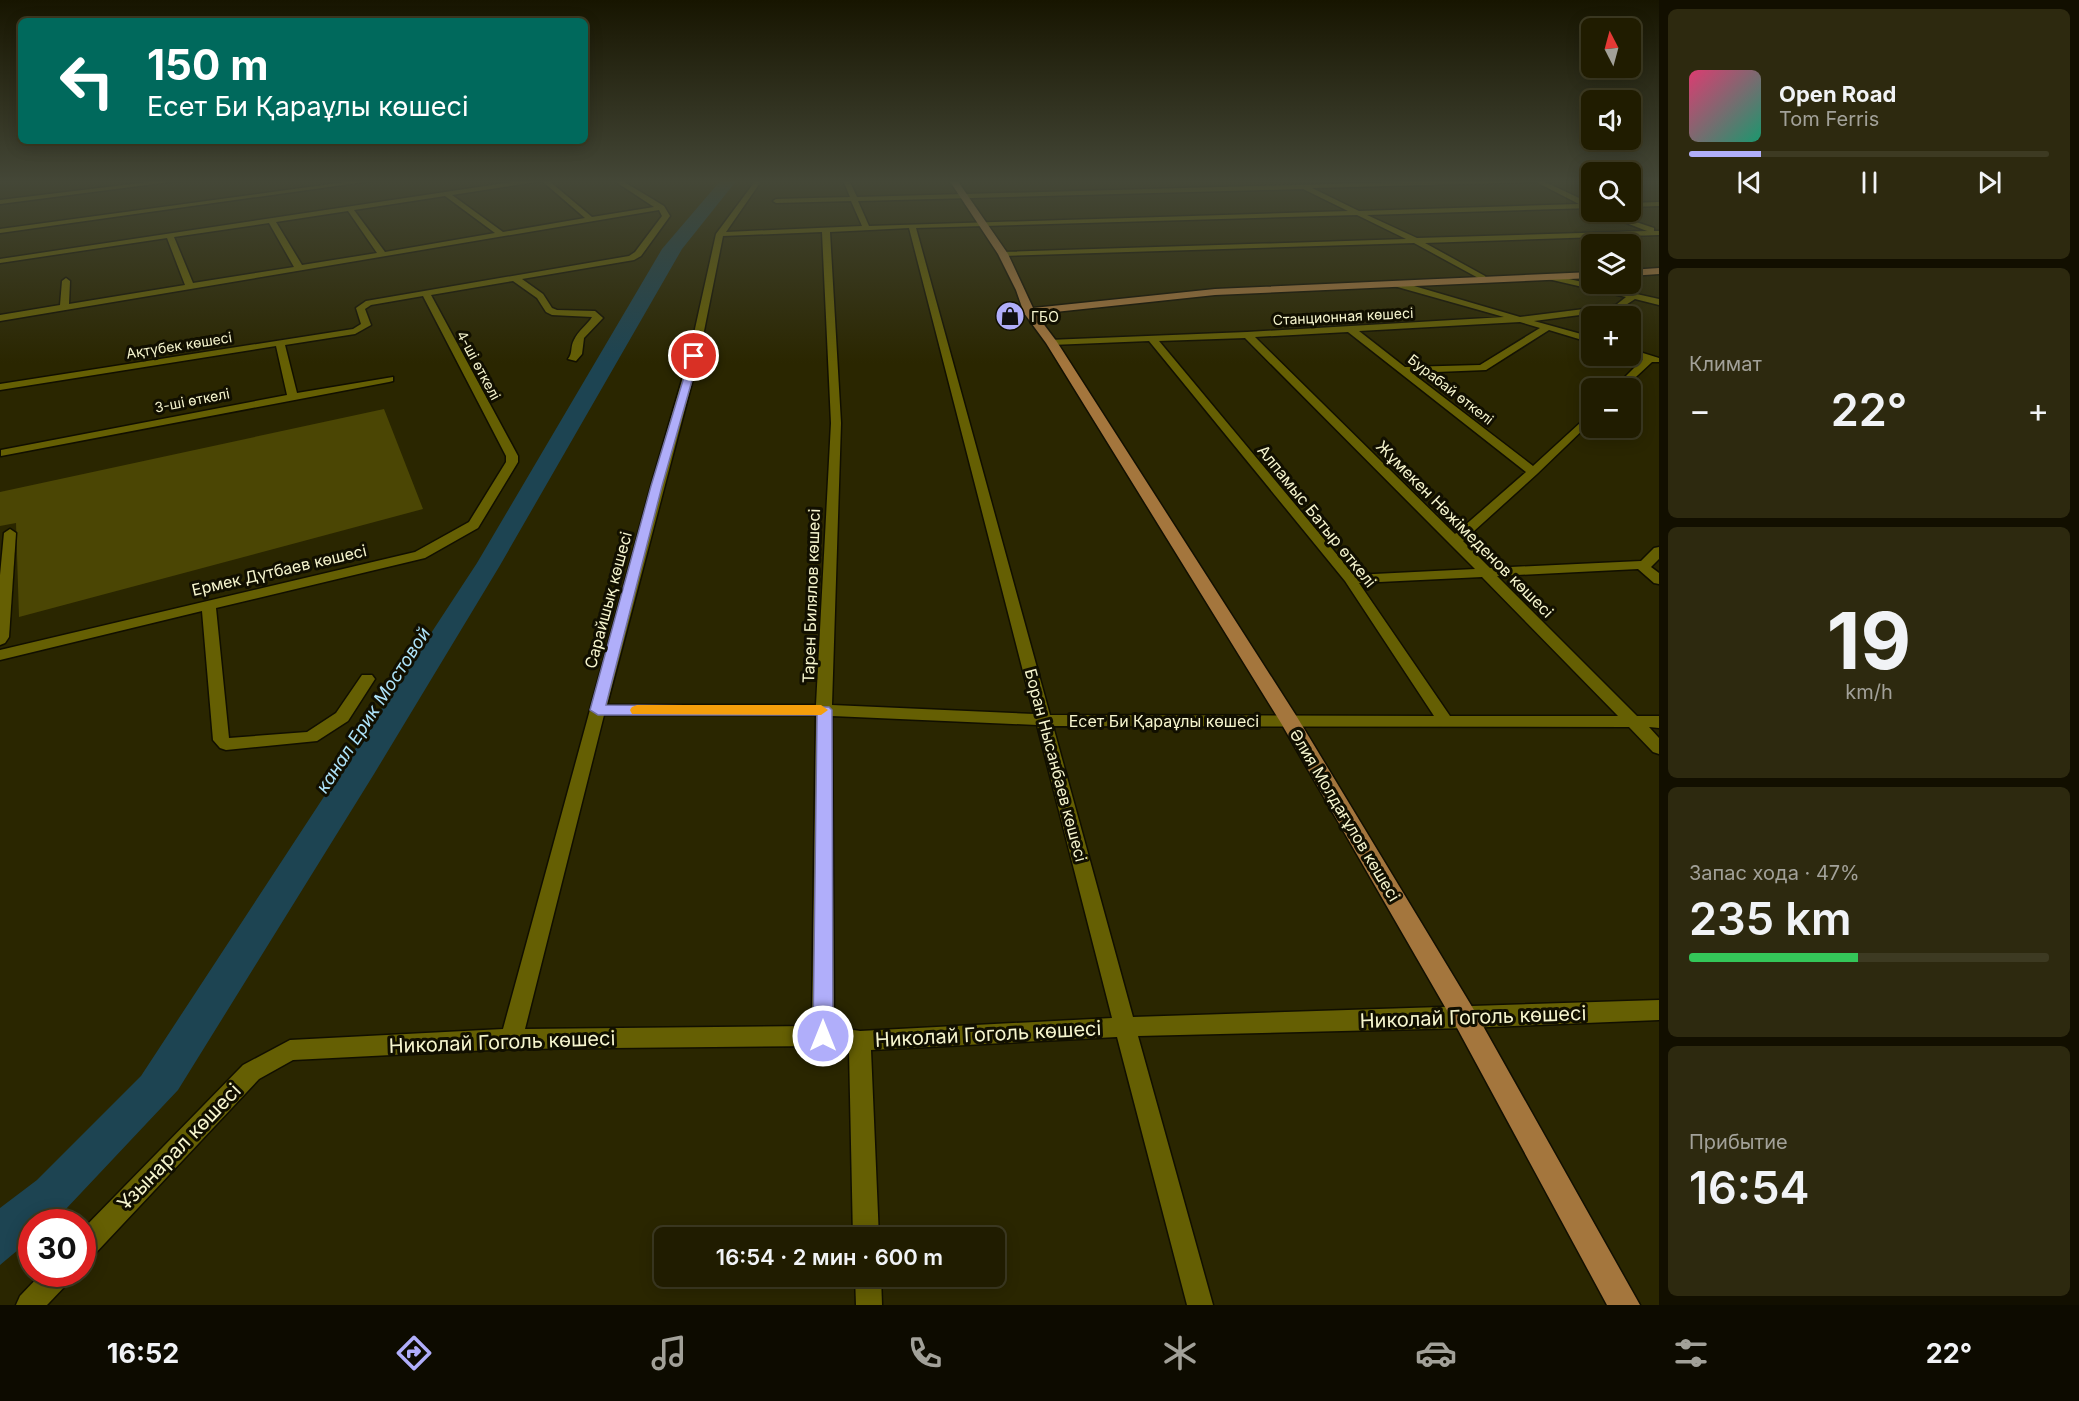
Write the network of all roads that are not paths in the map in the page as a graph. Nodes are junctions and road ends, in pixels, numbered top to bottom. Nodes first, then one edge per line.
1 (137, 241) edge
2 (172, 241) edge
3 (283, 241) edge
4 (373, 241) edge
5 (462, 241) edge
6 (648, 241) edge
7 (719, 241) edge
8 (827, 241) edge
9 (916, 241) edge
10 (995, 241) edge
11 (1388, 241) edge
12 (1416, 241) edge
13 (1003, 254) junction
14 (383, 255) junction
15 (0, 261) edge
16 (299, 268) junction
17 (1659, 272) edge
18 (1641, 273) edge
19 (1581, 276) edge
20 (1551, 277) junction
21 (1482, 278) junction
22 (516, 279) junction
23 (66, 281) dead end
24 (1397, 284) junction
25 (190, 287) junction
26 (1021, 290) junction
27 (426, 294) junction
28 (1633, 296) junction
29 (1659, 302) edge
30 (64, 308) junction
31 (1076, 309) junction
32 (1029, 312) junction
33 (0, 318) edge
34 (1525, 320) junction
35 (1049, 325) junction
36 (1548, 327) junction
37 (1350, 329) junction
38 (1247, 335) junction
39 (1581, 337) edge
40 (1152, 339) junction
41 (280, 343) junction
42 (573, 359) dead end
43 (1654, 359) edge
44 (1403, 370) junction
45 (1631, 378) edge
46 (389, 379) dead end
47 (0, 387) edge
48 (292, 396) junction
49 (1581, 426) edge
50 (507, 449) joint
51 (1, 453) edge
52 (1533, 472) junction
53 (10, 533) dead end
54 (1455, 541) junction
55 (1659, 551) edge
56 (1641, 565) junction
57 (1485, 571) junction
58 (1350, 579) junction
59 (1659, 580) edge
60 (209, 605) junction
61 (0, 639) edge
62 (0, 655) edge
63 (367, 679) dead end
64 (598, 710) junction
65 (824, 710) junction
66 (1045, 720) junction
67 (1290, 722) junction
68 (1446, 722) junction
69 (1632, 722) junction
70 (1659, 722) edge
71 (1659, 748) edge
72 (1659, 1010) edge
73 (1465, 1018) junction
74 (1124, 1027) junction
75 (823, 1036) junction
76 (511, 1039) junction
77 (860, 1041) junction
78 (250, 1072) joint
79 (866, 1227) edge
80 (96, 1234) edge
81 (46, 1287) edge
82 (868, 1287) edge
83 (29, 1305) edge
84 (869, 1305) edge
85 (1200, 1305) edge
86 (1624, 1305) edge

1 - 15 street
2 - 25 street
3 - 16 street
4 - 14 street
5 - 14 street
6 - 22 street
7 - 64 street, Сарайшық көшесі
8 - 65 street, Тарен Билялов көшесі
9 - 66 street, Боран Нысанбаев көшесі
10 - 13 main road, Әлия Молдағұлов көшесі
11 - 13 street
12 - 21 street
13 - 26 main road, Әлия Молдағұлов көшесі
14 - 16 street
16 - 25 street
17 - 18 main road
19 - 20 main road
20 - 21 main road
20 - 28 street
21 - 24 main road
22 - 27 street
22 - 42 street
23 - 30 street
24 - 31 main road
24 - 34 street
25 - 30 street
26 - 31 main road
26 - 32 main road, Әлия Молдағұлов көшесі
26 - 35 main road, Әлия Молдағұлов көшесі
27 - 41 street, Ақтүбек көшесi
27 - 50 street, 4-шi өткелi
28 - 29 street
28 - 34 street, Станционная көшесі
30 - 33 street
31 - 35 main road
31 - 35 main road
32 - 35 main road, Әлия Молдағұлов көшесі
32 - 35 main road
34 - 36 street
34 - 37 street, Станционная көшесі
35 - 40 street, Станционная көшесі
35 - 67 main road, Әлия Молдағұлов көшесі
36 - 39 street
36 - 44 street
37 - 38 street, Станционная көшесі
37 - 44 street, Бурабай өткелі
38 - 40 street, Станционная көшесі
38 - 54 street, Жұмекен Нәжімеденов көшесі
40 - 58 street, Алпамыс Батыр өткелі
41 - 47 street, Ақтүбек көшесi
41 - 48 street
43 - 45 street
44 - 52 street, Бурабай өткелі
46 - 48 street, 3-шi өткелi
48 - 51 street, 3-шi өткелi
49 - 52 street
50 - 60 street, Ермек Дүтбаев көшесi
52 - 54 street
53 - 61 street
54 - 57 street, Жұмекен Нәжімеденов көшесі
55 - 56 street
56 - 57 street
56 - 59 street
57 - 58 street
57 - 69 street, Жұмекен Нәжімеденов көшесі
58 - 68 street, Алпамыс Батыр өткелі
60 - 62 street, Ермек Дүтбаев көшесi
60 - 63 street
64 - 65 street, Есет Би Қараұлы көшесі
64 - 76 street, Сарайшық көшесі
65 - 66 street, Есет Би Қараұлы көшесі
65 - 75 street, Тарен Билялов көшесі
66 - 67 street, Есет Би Қараұлы көшесі
66 - 74 street, Боран Нысанбаев көшесі
67 - 68 street, Есет Би Қараұлы көшесі
67 - 73 main road, Әлия Молдағұлов көшесі
68 - 69 street, Есет Би Қараұлы көшесі
69 - 70 street, Есет Би Қараұлы көшесі
69 - 71 street, Жұмекен Нәжімеденов көшесі
72 - 73 street, Николай Гоголь көшесі
73 - 74 street, Николай Гоголь көшесі
73 - 86 main road, Әлия Молдағұлов көшесі
74 - 77 street, Николай Гоголь көшесі
74 - 85 street, Боран Нысанбаев көшесі
75 - 76 street, Николай Гоголь көшесі
75 - 77 street, Николай Гоголь көшесі
76 - 78 street, Николай Гоголь көшесі
77 - 79 street
78 - 80 street, Ұзынарал көшесі
81 - 83 street
82 - 84 street

